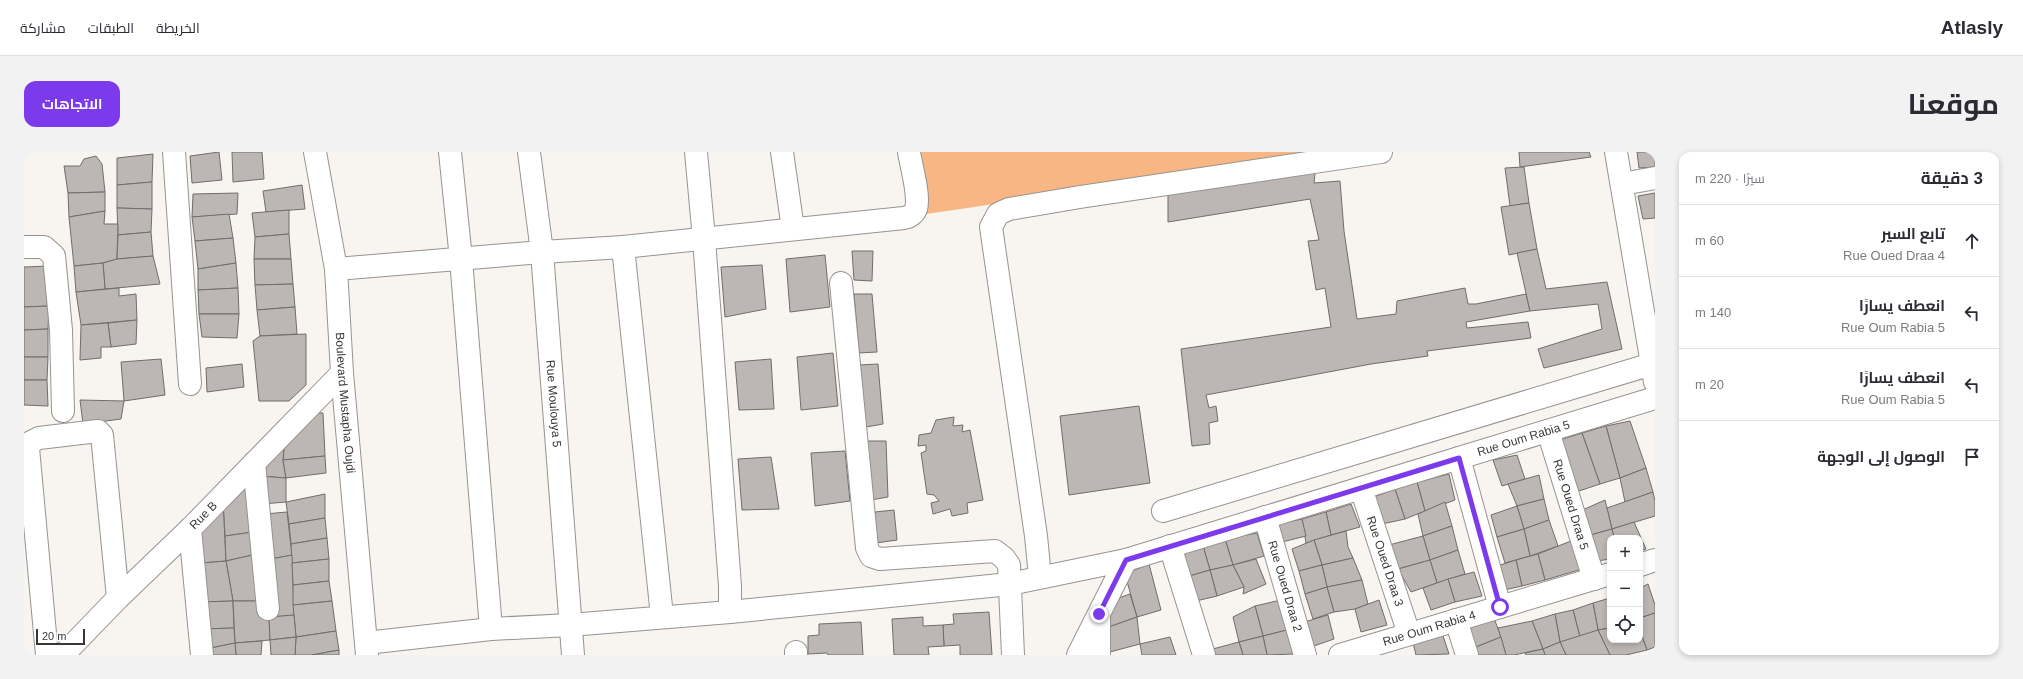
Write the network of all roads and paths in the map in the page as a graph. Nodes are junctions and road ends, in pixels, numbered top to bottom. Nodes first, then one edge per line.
1 (174, 152) edge
2 (315, 152) edge
3 (450, 152) edge
4 (529, 152) edge
5 (696, 152) edge
6 (782, 152) edge
7 (909, 152) edge
8 (1381, 152) edge
9 (1616, 152) edge
10 (1655, 178) edge
11 (1622, 184) junction
12 (794, 229) junction
13 (704, 239) junction
14 (24, 247) edge
15 (623, 247) junction
16 (542, 252) junction
17 (461, 259) junction
18 (336, 269) junction
19 (841, 283) dead end
20 (342, 373) junction
21 (1653, 373) edge
22 (190, 384) dead end
23 (1655, 398) edge
24 (63, 411) dead end
25 (1548, 431) junction
26 (1459, 458) junction
27 (254, 463) junction
28 (1361, 488) junction
29 (1164, 511) dead end
30 (1265, 517) junction
31 (190, 529) junction
32 (1170, 546) junction
33 (1126, 560) junction
34 (1655, 560) edge
35 (1643, 564) edge
36 (1602, 576) edge
37 (1040, 578) junction
38 (1010, 584) junction
39 (118, 598) junction
40 (1500, 607) junction
41 (268, 609) dead end
42 (730, 612) junction
43 (1099, 614) junction
44 (662, 616) junction
45 (1456, 620) junction
46 (570, 624) junction
47 (491, 629) junction
48 (1409, 634) junction
49 (366, 649) edge
50 (47, 655) edge
51 (63, 655) edge
52 (202, 655) edge
53 (573, 655) edge
54 (1013, 655) edge
55 (1078, 655) edge
56 (1099, 655) edge
57 (1204, 655) edge
58 (1305, 655) edge
59 (1340, 655) edge
60 (1467, 655) edge

1 - 22 street
2 - 18 street, Boulevard Mustapha Oujdi
3 - 17 street
4 - 16 street, Rue Moulouya 5
5 - 13 street
6 - 12 street
7 - 12 street
8 - 37 street
9 - 11 street
10 - 11 street
11 - 21 street
12 - 13 street
13 - 15 street
13 - 42 street
14 - 24 street
15 - 16 street
15 - 44 street
16 - 17 street
16 - 46 street, Rue Moulouya 5
17 - 18 street
17 - 47 street
18 - 20 street, Boulevard Mustapha Oujdi
19 - 38 street
20 - 27 street, Rue B
20 - 49 street, Boulevard Mustapha Oujdi
21 - 29 street
23 - 25 street, Rue Oum Rabia 5
25 - 26 street, Rue Oum Rabia 5
25 - 36 street, Rue Oued Draa 5
26 - 28 street, Rue Oum Rabia 5
26 - 40 street
27 - 31 street, Rue B
27 - 41 street
28 - 30 street, Rue Oum Rabia 5
28 - 48 street, Rue Oued Draa 3
30 - 32 street, Rue Oum Rabia 5
30 - 58 street, Rue Oued Draa 2
31 - 39 street, Rue B
31 - 52 street
32 - 33 street, Rue Oum Rabia 5
32 - 57 street
33 - 37 street, Rue Oum Rabia 5
33 - 43 street
34 - 35 street
36 - 40 street, Rue Oum Rabia 4
37 - 38 street, Rue Oum Rabia 5
38 - 42 street, Rue Oum Rabia 5
38 - 54 street
39 - 50 street
39 - 51 street, Rue B
40 - 45 street, Rue Oum Rabia 4
42 - 44 street, Rue Oum Rabia 5
43 - 55 street
43 - 56 street
44 - 46 street, Rue Oum Rabia 5
45 - 48 street, Rue Oum Rabia 4
45 - 60 street
46 - 47 street, Rue Oum Rabia 5
46 - 53 street, Rue Moulouya 5
47 - 49 street, Rue Oum Rabia 5
48 - 59 street, Rue Oum Rabia 4

